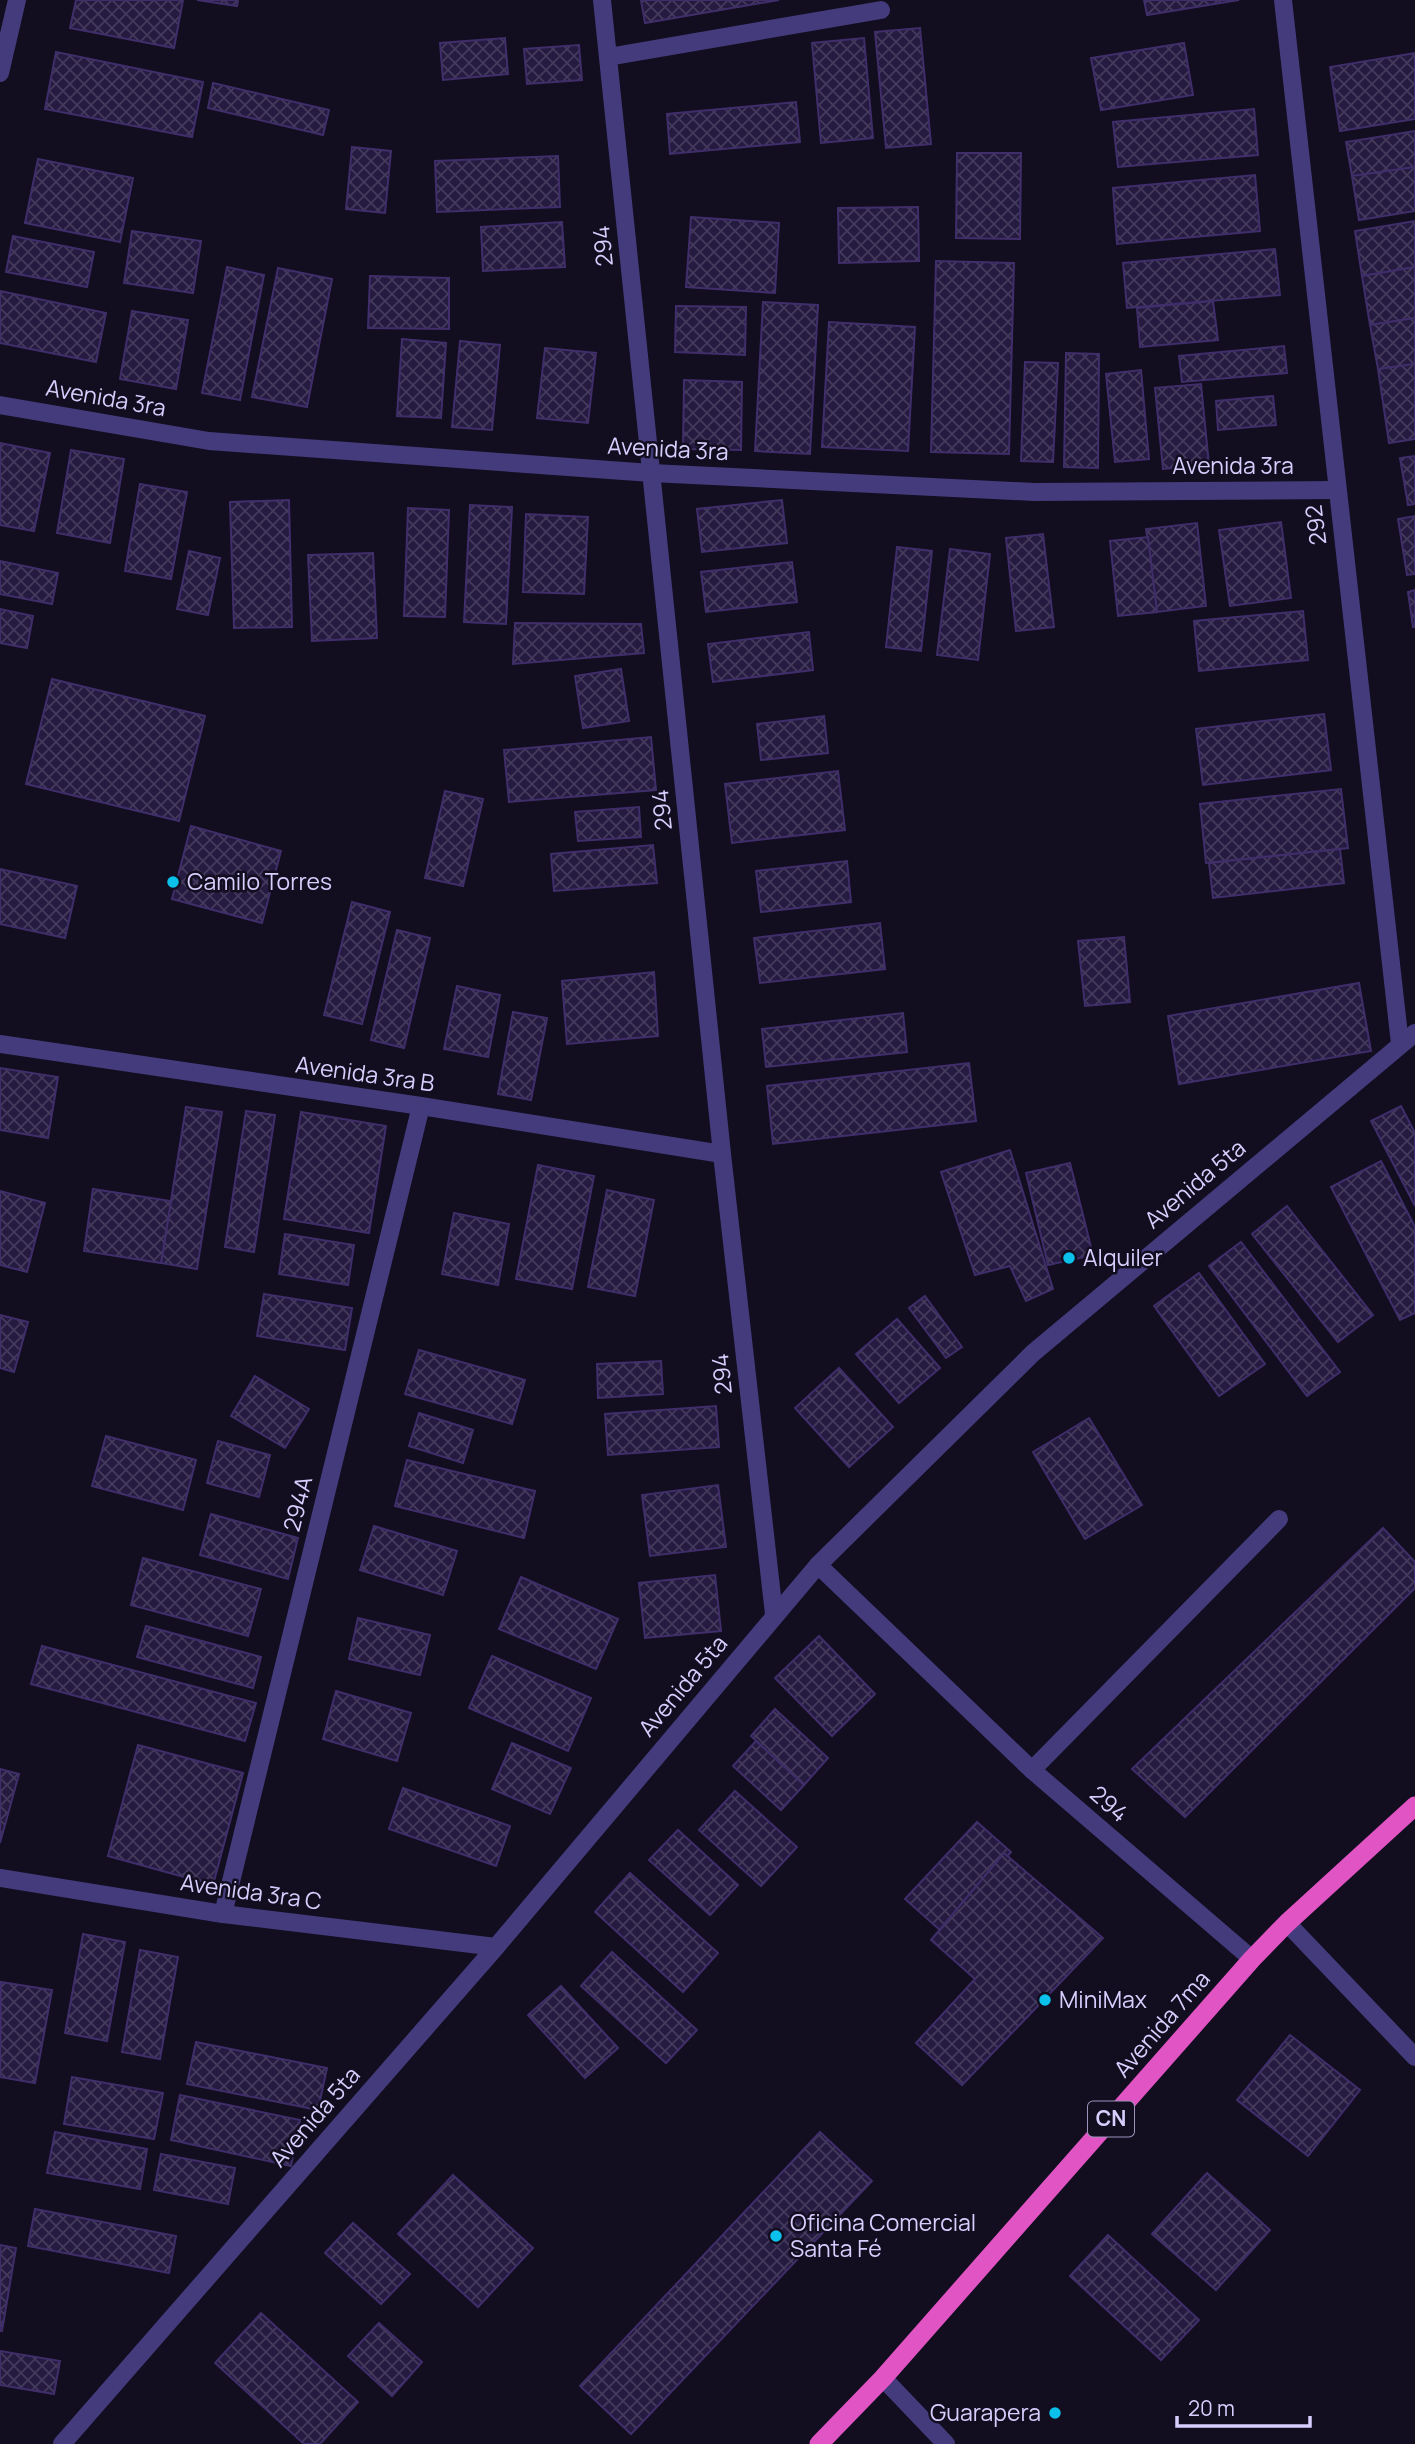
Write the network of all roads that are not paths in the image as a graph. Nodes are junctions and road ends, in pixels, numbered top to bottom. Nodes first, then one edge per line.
1 (17, 0) edge
2 (602, 0) edge
3 (1283, 0) edge
4 (881, 10) dead end
5 (608, 57) junction
6 (0, 73) edge
7 (0, 405) edge
8 (651, 473) junction
9 (1337, 490) junction
10 (1415, 1032) edge
11 (0, 1044) edge
12 (1400, 1044) junction
13 (421, 1106) junction
14 (722, 1154) junction
15 (1279, 1519) dead end
16 (818, 1565) junction
17 (774, 1614) junction
18 (1032, 1770) junction
19 (1415, 1806) edge
20 (0, 1878) edge
21 (223, 1914) junction
22 (1287, 1923) junction
23 (496, 1947) junction
24 (1252, 1959) junction
25 (1415, 2057) edge
26 (883, 2378) junction
27 (62, 2444) edge
28 (819, 2444) edge
29 (946, 2444) edge

1 - 6 street
2 - 5 street, 294
3 - 9 street, 292
4 - 5 street
5 - 8 street, 294
7 - 8 street, Avenida 3ra
8 - 9 street, Avenida 3ra
8 - 14 street, 294
9 - 12 street, 292
10 - 12 street, Avenida 5ta
11 - 13 street, Avenida 3ra B
12 - 16 street, Avenida 5ta
13 - 14 street, Avenida 3ra B
13 - 21 street, 294A
14 - 17 street, 294
15 - 18 street
16 - 17 street, Avenida 5ta
16 - 18 street, 294
17 - 23 street, Avenida 5ta
18 - 24 street, 294
19 - 22 highway, Avenida 7ma / CN
20 - 21 street, Avenida 3ra C
21 - 23 street, Avenida 3ra C
22 - 24 highway, Avenida 7ma / CN
22 - 25 street
23 - 27 street, Avenida 5ta
24 - 26 highway, Avenida 7ma / CN
26 - 28 highway, Avenida 7ma / CN
26 - 29 street

